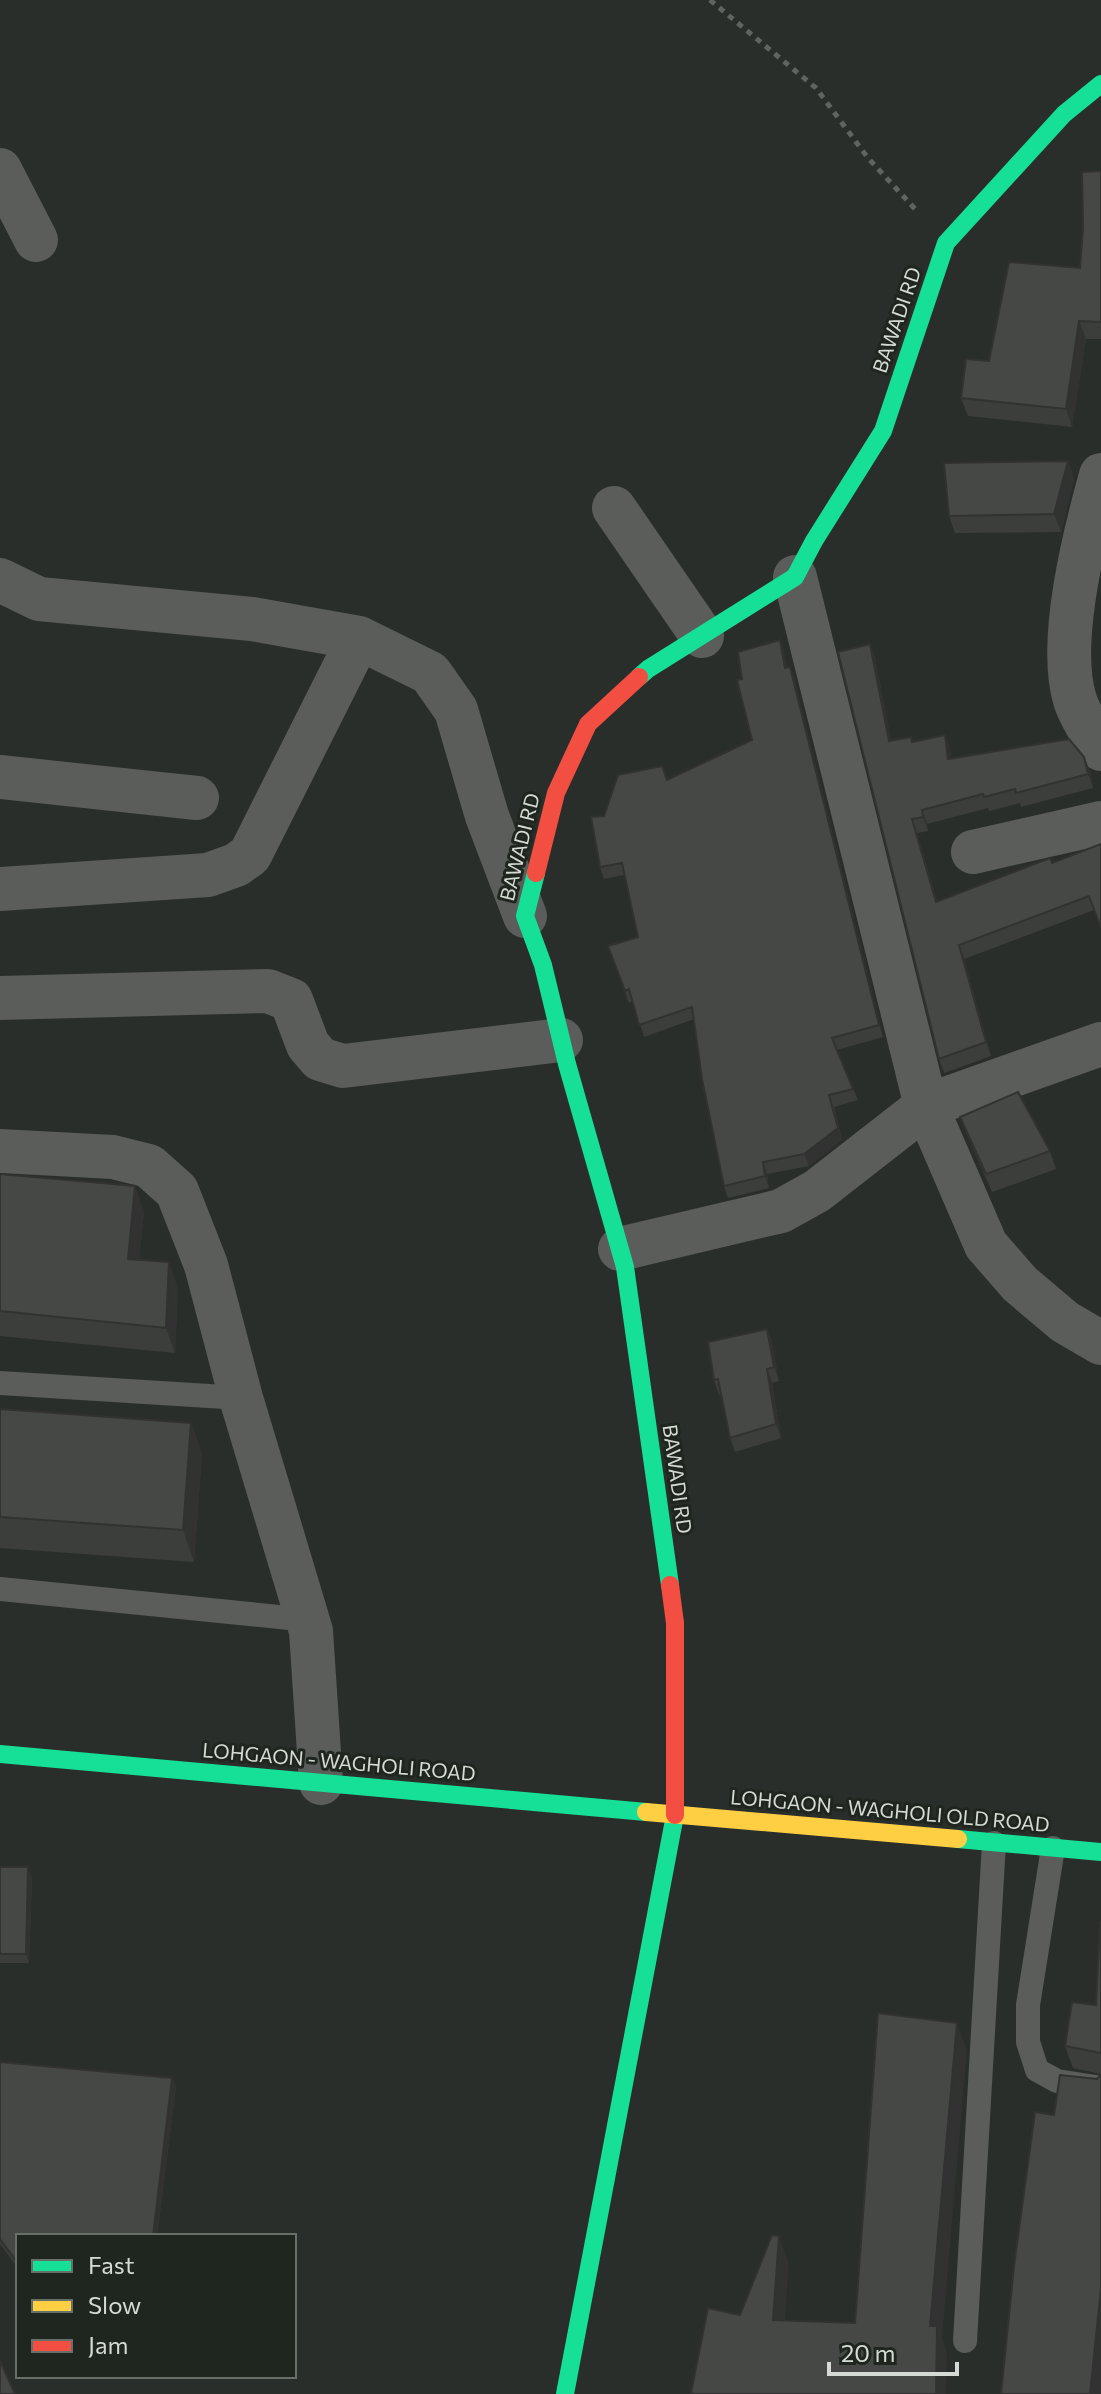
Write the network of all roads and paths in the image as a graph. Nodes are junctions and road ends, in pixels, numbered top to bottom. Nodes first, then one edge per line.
1 (710, 0) edge
2 (1101, 84) edge
3 (0, 170) edge
4 (36, 240) dead end
5 (946, 243) junction
6 (1101, 475) edge
7 (614, 508) dead end
8 (795, 577) junction
9 (0, 580) edge
10 (702, 636) junction
11 (359, 638) junction
12 (1088, 699) edge
13 (1101, 749) edge
14 (0, 777) edge
15 (197, 798) dead end
16 (1101, 823) edge
17 (973, 852) dead end
18 (0, 889) edge
19 (525, 916) junction
20 (0, 998) edge
21 (561, 1040) junction
22 (1101, 1044) edge
23 (926, 1106) junction
24 (0, 1151) edge
25 (620, 1249) junction
26 (1101, 1343) edge
27 (0, 1383) edge
28 (241, 1398) junction
29 (0, 1589) edge
30 (309, 1620) junction
31 (0, 1754) edge
32 (321, 1783) junction
33 (675, 1815) junction
34 (994, 1843) junction
35 (1053, 1848) junction
36 (1101, 1852) edge
37 (1101, 2088) edge
38 (965, 2341) dead end
39 (565, 2394) edge

1 - 5 path
2 - 5 street, BAWADI RD
3 - 4 street
5 - 8 street, BAWADI RD
6 - 12 street
7 - 10 street
8 - 10 street, BAWADI RD
8 - 23 street
9 - 11 street
10 - 19 street, BAWADI RD
11 - 18 street
11 - 19 street
12 - 13 street
14 - 15 street
16 - 17 street
19 - 21 street, BAWADI RD
20 - 21 street
21 - 25 street, BAWADI RD
22 - 23 street
23 - 25 street
23 - 26 street
24 - 28 street
25 - 33 street, BAWADI RD
27 - 28 lane
28 - 30 street
29 - 30 lane
30 - 32 street
31 - 32 street, LOHGAON - WAGHOLI ROAD
32 - 33 street, LOHGAON - WAGHOLI ROAD
33 - 34 street, LOHGAON - WAGHOLI OLD ROAD
33 - 39 street, BAWADI RD
34 - 35 street, LOHGAON - WAGHOLI OLD ROAD
34 - 38 lane
35 - 36 street, LOHGAON - WAGHOLI OLD ROAD
35 - 37 lane

